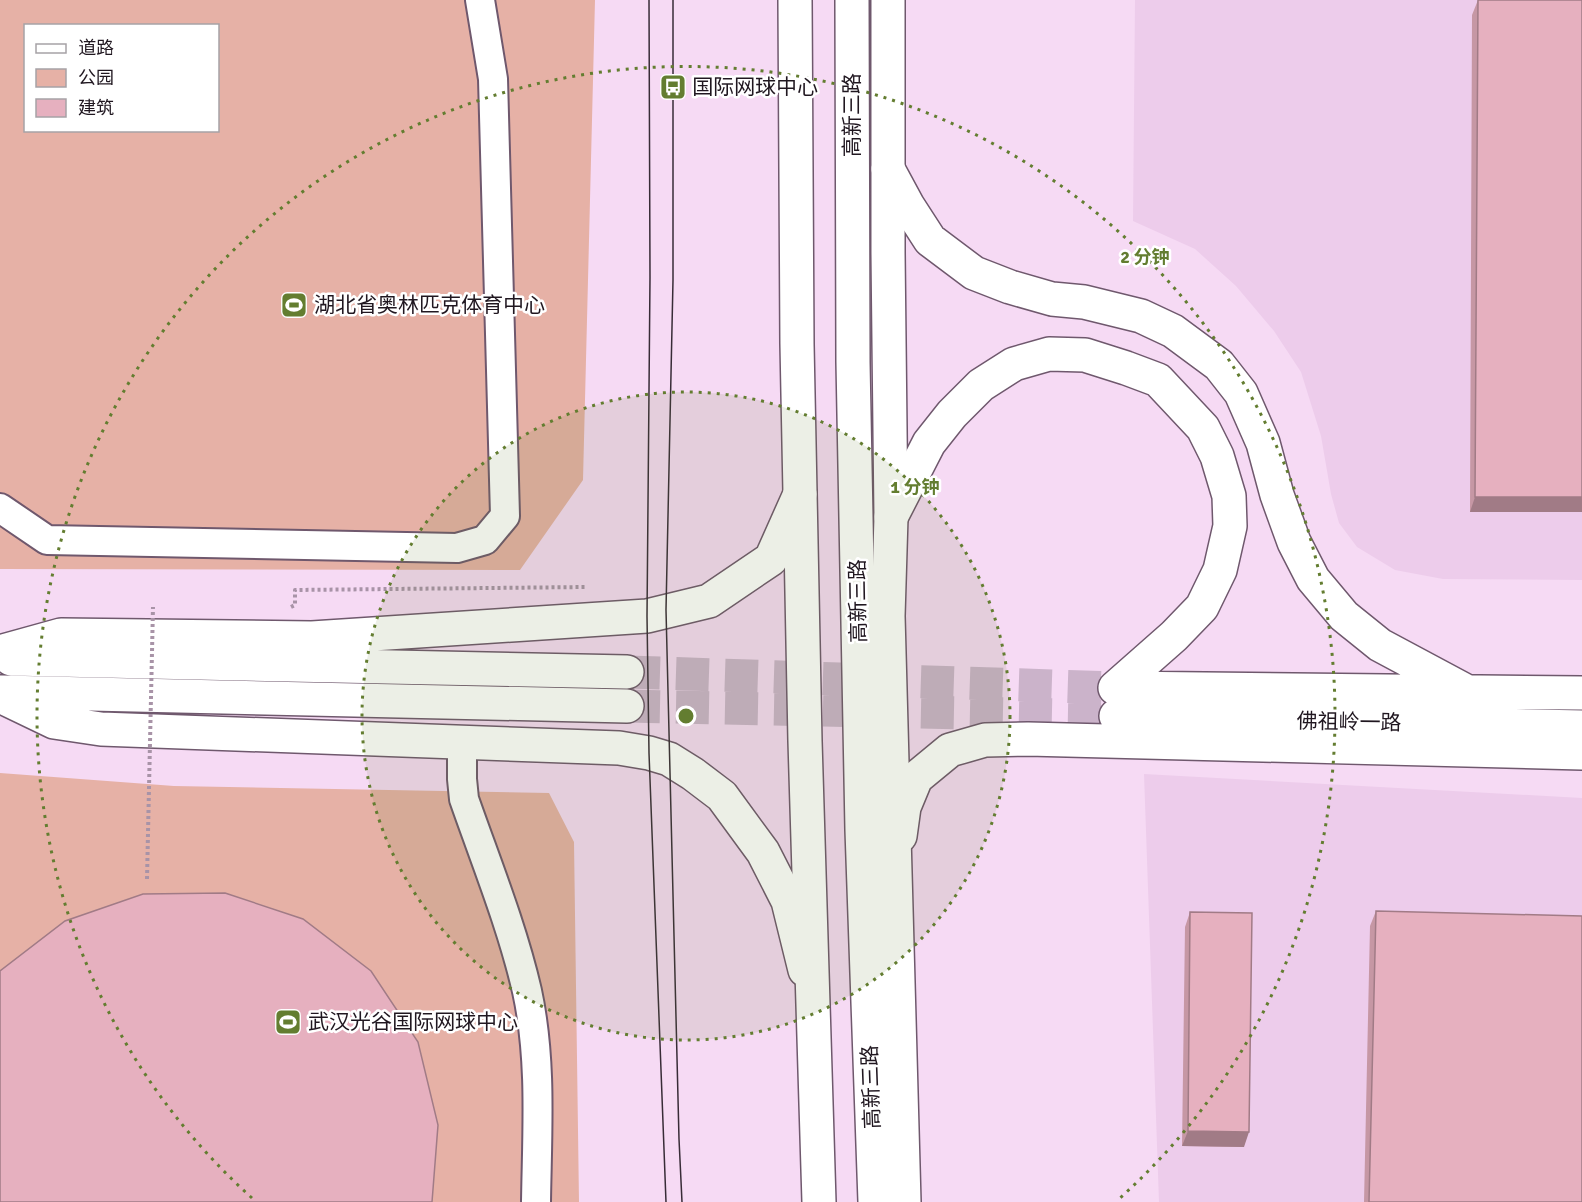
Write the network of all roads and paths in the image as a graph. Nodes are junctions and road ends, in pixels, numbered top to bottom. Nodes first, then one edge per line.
1 (480, 0) edge
2 (790, 0) edge
3 (795, 0) edge
4 (852, 0) edge
5 (888, 0) edge
6 (796, 39) junction
7 (888, 169) junction
8 (800, 494) junction
9 (0, 508) edge
10 (891, 517) junction
11 (592, 587) dead end
12 (153, 607) dead end
13 (287, 609) dead end
14 (0, 652) edge
15 (0, 658) edge
16 (627, 672) tunnel mouth
17 (1466, 691) junction
18 (1582, 693) edge
19 (0, 694) edge
20 (1115, 702) junction
21 (627, 706) tunnel mouth
22 (1582, 727) edge
23 (462, 743) junction
24 (1582, 753) edge
25 (896, 865) junction
26 (147, 879) dead end
27 (812, 997) junction
28 (536, 1202) edge
29 (819, 1202) edge
30 (875, 1202) edge
31 (903, 1202) edge

1 - 9 street
2 - 6 main road
3 - 6 main road
4 - 30 main road, 高新三路
5 - 7 main road, 高新三路
6 - 8 main road
7 - 10 main road, 高新三路
7 - 17 main road
8 - 14 main road
8 - 27 main road
10 - 20 main road
10 - 25 main road, 高新三路
11 - 13 path
12 - 26 path, bridge
15 - 16 main road
17 - 18 main road
17 - 20 main road
19 - 21 main road
19 - 23 main road
20 - 22 main road, 佛祖岭一路
23 - 27 main road
23 - 28 street
24 - 25 main road
25 - 31 main road, 高新三路
27 - 29 main road

